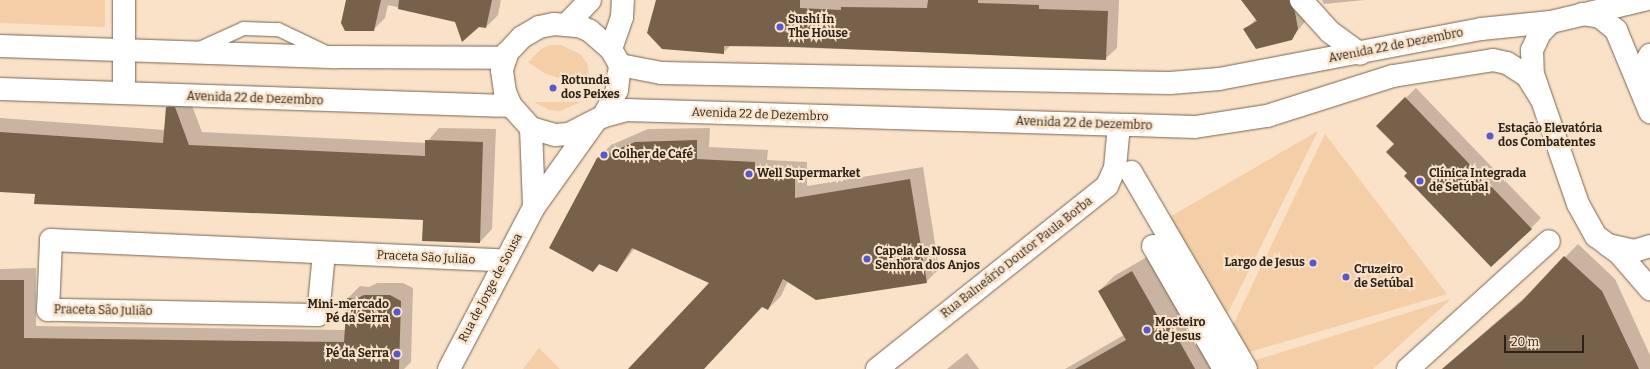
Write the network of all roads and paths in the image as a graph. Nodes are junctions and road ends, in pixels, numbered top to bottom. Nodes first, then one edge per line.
1 (124, 0) edge
2 (590, 0) edge
3 (623, 0) edge
4 (1301, 0) edge
5 (1644, 0) edge
6 (1579, 14) junction
7 (1551, 22) junction
8 (567, 24) junction
9 (0, 46) edge
10 (125, 50) junction
11 (1360, 54) junction
12 (1650, 55) edge
13 (615, 57) junction
14 (506, 58) junction
15 (0, 89) edge
16 (124, 93) junction
17 (1541, 98) junction
18 (1647, 104) edge
19 (511, 106) junction
20 (599, 120) junction
21 (1119, 125) junction
22 (531, 128) junction
23 (1131, 172) dead end
24 (534, 207) junction
25 (1549, 242) dead end
26 (1608, 245) junction
27 (1153, 246) dead end
28 (1650, 246) edge
29 (324, 253) junction
30 (505, 261) junction
31 (1650, 289) edge
32 (448, 369) edge
33 (877, 369) edge
34 (1224, 369) edge
35 (1246, 369) edge
36 (1408, 369) edge

1 - 10 main road
2 - 8 main road
3 - 13 main road
4 - 11 main road
5 - 6 main road, Avenida 22 de Dezembro
6 - 7 main road, Avenida 22 de Dezembro
6 - 18 main road, Avenida 22 de Dezembro
7 - 11 main road, Avenida 22 de Dezembro
7 - 17 main road, Avenida 22 de Dezembro
8 - 13 main road
8 - 14 main road
9 - 10 main road
10 - 14 main road
10 - 16 main road
11 - 13 main road, Avenida 22 de Dezembro
12 - 18 main road, Avenida 22 de Dezembro
13 - 20 main road
14 - 19 main road
15 - 16 main road, Avenida 22 de Dezembro
16 - 19 main road, Avenida 22 de Dezembro
17 - 21 main road, Avenida 22 de Dezembro
17 - 26 main road, Avenida 22 de Dezembro
19 - 22 main road
20 - 21 main road, Avenida 22 de Dezembro
20 - 22 main road
20 - 24 main road, Rua de Jorge de Sousa
21 - 33 main road, Rua Balneário Doutor Paula Borba
22 - 24 main road
23 - 35 main road
24 - 30 main road, Rua de Jorge de Sousa
25 - 36 main road
26 - 28 main road, Avenida 22 de Dezembro
26 - 31 main road
27 - 34 main road
29 - 29 main road, Praceta São Julião
29 - 30 main road, Praceta São Julião
30 - 32 main road, Rua de Jorge de Sousa

